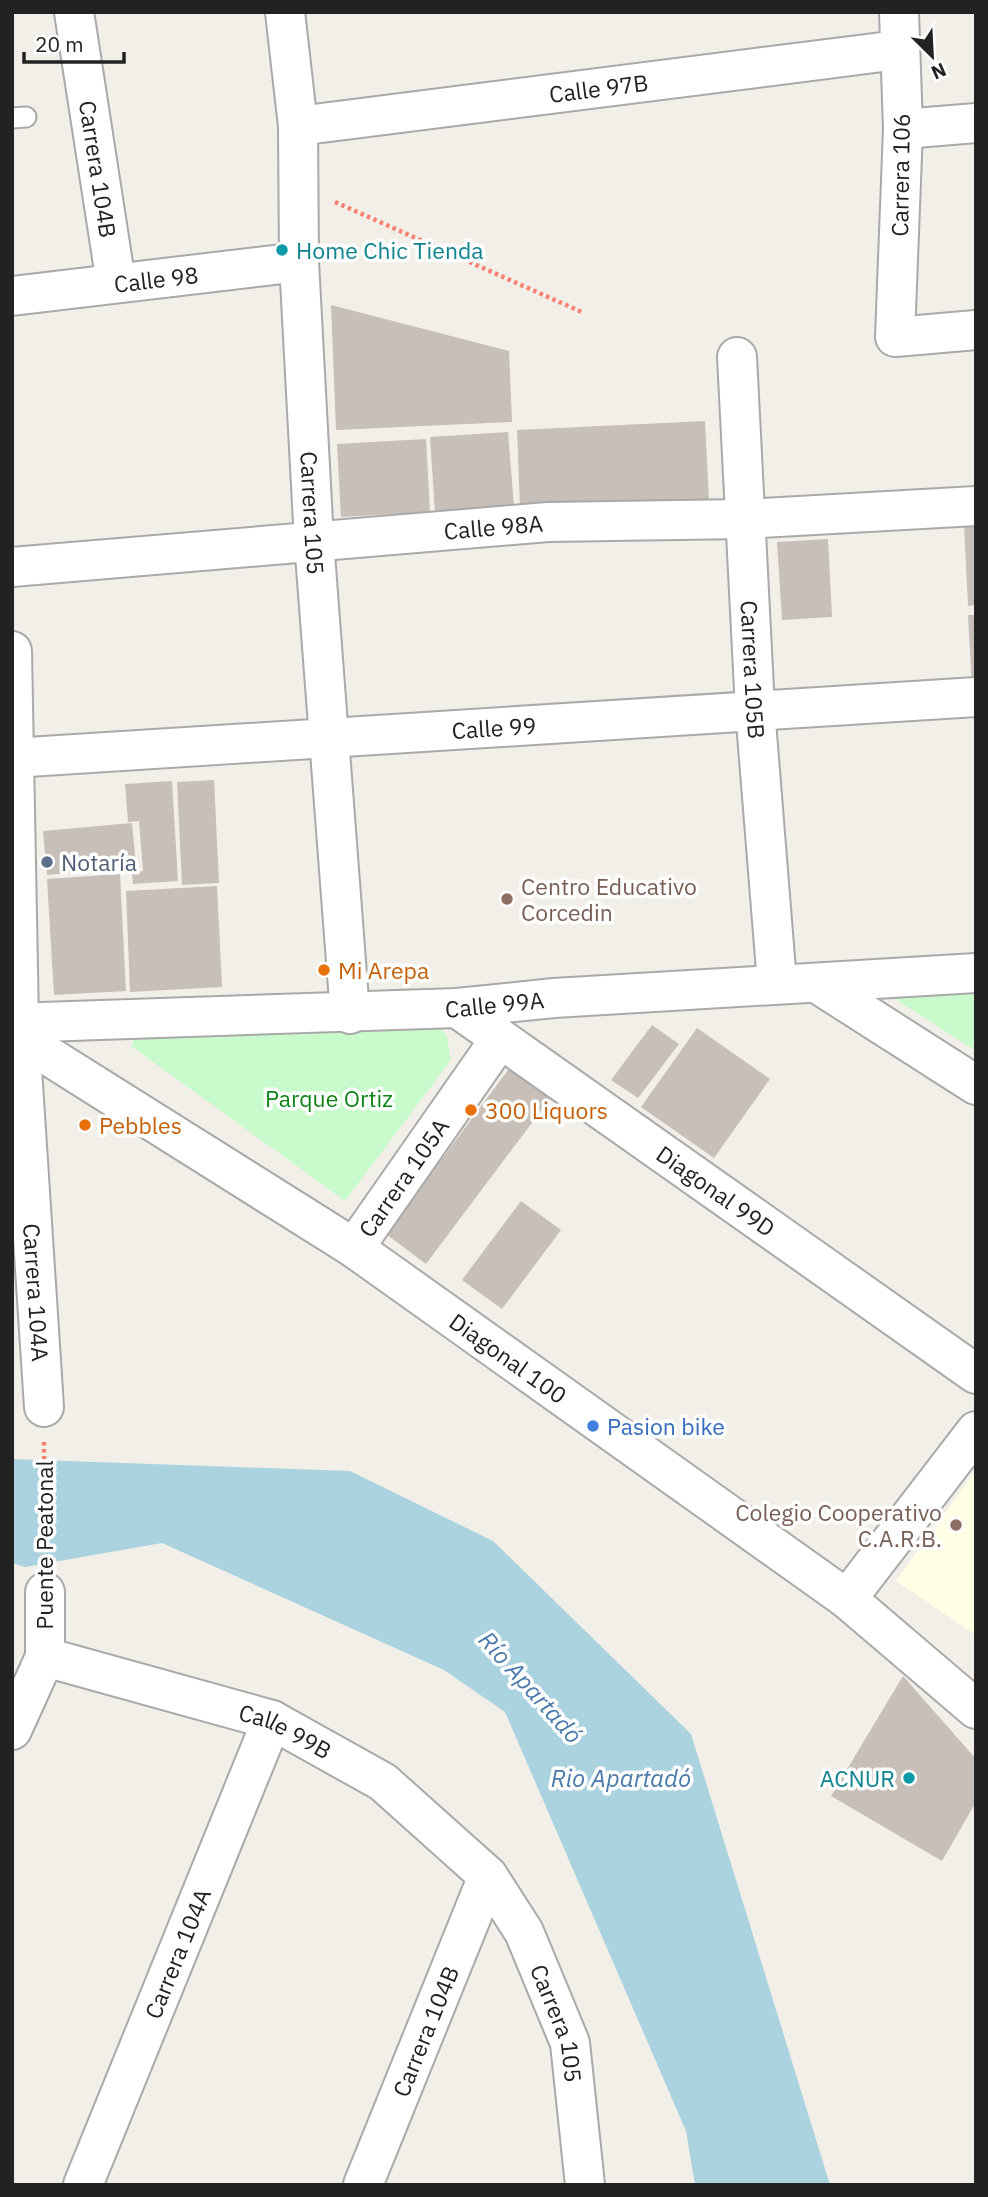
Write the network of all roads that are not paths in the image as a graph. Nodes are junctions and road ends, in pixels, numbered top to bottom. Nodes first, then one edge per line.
1 (74, 12) edge
2 (285, 12) edge
3 (899, 12) edge
4 (898, 50) junction
5 (976, 123) edge
6 (299, 126) junction
7 (903, 129) junction
8 (299, 262) junction
9 (116, 284) junction
10 (12, 296) edge
11 (976, 330) edge
12 (737, 357) dead end
13 (976, 506) edge
14 (743, 519) junction
15 (314, 541) junction
16 (12, 567) edge
17 (12, 651) edge
18 (976, 697) edge
19 (755, 709) junction
20 (327, 738) junction
21 (14, 758) edge
22 (976, 973) edge
23 (778, 983) junction
24 (818, 984) junction
25 (457, 1008) junction
26 (350, 1014) junction
27 (17, 1028) edge
28 (500, 1039) junction
29 (976, 1085) edge
30 (354, 1248) junction
31 (976, 1374) edge
32 (44, 1420) road end
33 (976, 1431) edge
34 (45, 1592) road end
35 (847, 1599) junction
36 (45, 1657) junction
37 (976, 1709) edge
38 (272, 1720) junction
39 (12, 1730) edge
40 (488, 1876) junction
41 (83, 2185) edge
42 (363, 2185) edge
43 (585, 2185) edge

1 - 9 street, Carrera 104B
2 - 6 street, Carrera 105
3 - 4 street, Carrera 106
4 - 6 street, Calle 97B
4 - 7 street, Carrera 106
5 - 7 street
6 - 8 street, Carrera 105
7 - 11 street, Carrera 106
8 - 9 street, Calle 98
8 - 15 street, Carrera 105
9 - 10 street, Calle 98
12 - 14 street, Carrera 105B
13 - 14 street, Calle 98A
14 - 15 street, Calle 98A
14 - 19 street, Carrera 105B
15 - 16 street, Calle 98A
15 - 20 street, Carrera 105
17 - 21 street, Carrera 104A
18 - 19 street, Calle 99
19 - 20 street, Calle 99
19 - 23 street, Carrera 105B
20 - 21 street, Calle 99
20 - 26 street, Carrera 105
21 - 27 street, Carrera 104A
22 - 24 street, Calle 99A
23 - 24 street, Calle 99A
23 - 25 street, Calle 99A
24 - 29 street
25 - 26 street, Calle 99A
25 - 28 street, Diagonal 99D
26 - 27 street, Calle 99A
27 - 30 street, Diagonal 100
27 - 32 street, Carrera 104A
28 - 30 street, Carrera 105A
28 - 31 street, Diagonal 99D
30 - 35 street, Diagonal 100
33 - 35 street
34 - 36 street, Puente Peatonal
35 - 37 street, Diagonal 100
36 - 38 street, Calle 99B
36 - 39 street
38 - 40 street, Calle 99B
38 - 41 street, Carrera 104A
40 - 42 street, Carrera 104B
40 - 43 street, Carrera 105

